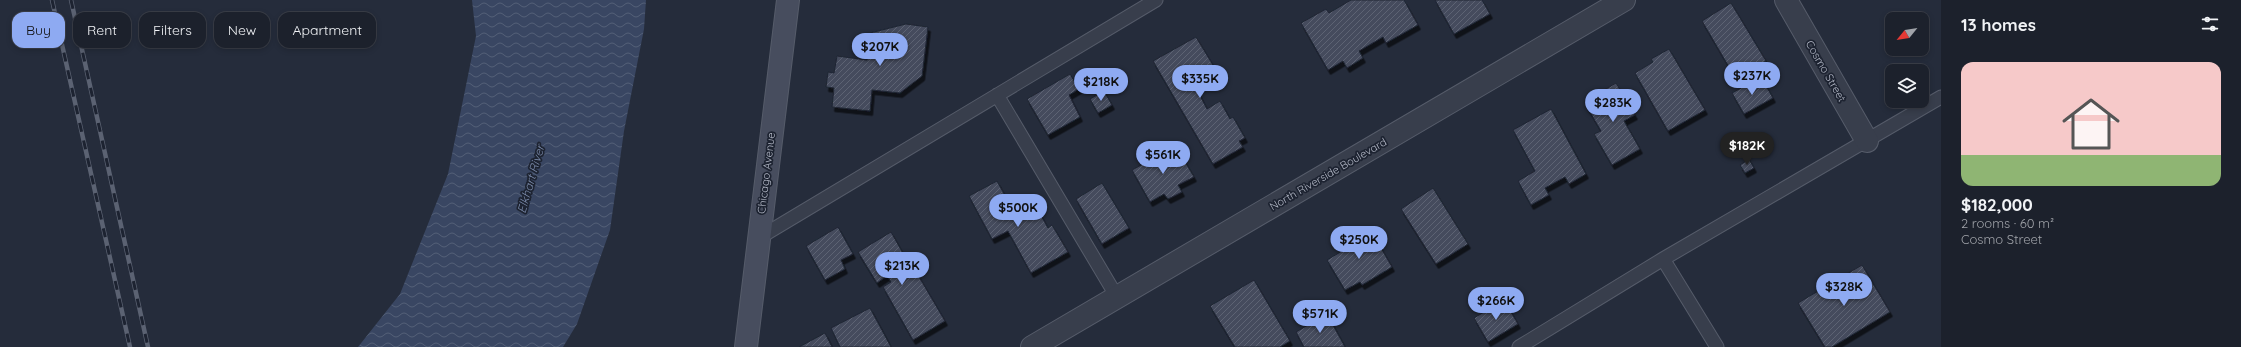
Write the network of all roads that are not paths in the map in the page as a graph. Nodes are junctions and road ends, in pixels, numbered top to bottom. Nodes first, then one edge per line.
1 (788, 0) edge
2 (1156, 0) edge
3 (1624, 0) edge
4 (1786, 0) edge
5 (997, 95) junction
6 (1941, 97) edge
7 (1867, 142) junction
8 (757, 239) junction
9 (1664, 259) junction
10 (1117, 297) junction
11 (746, 347) edge
12 (1032, 347) edge
13 (1519, 347) edge
14 (1717, 347) edge

1 - 8 street, Chicago Avenue
2 - 5 lane
3 - 10 street, North Riverside Boulevard
4 - 7 street, Cosmo Street
5 - 8 lane
5 - 10 lane
6 - 7 lane
7 - 9 lane
8 - 11 street, Chicago Avenue
9 - 13 lane
9 - 14 lane
10 - 12 street, North Riverside Boulevard

